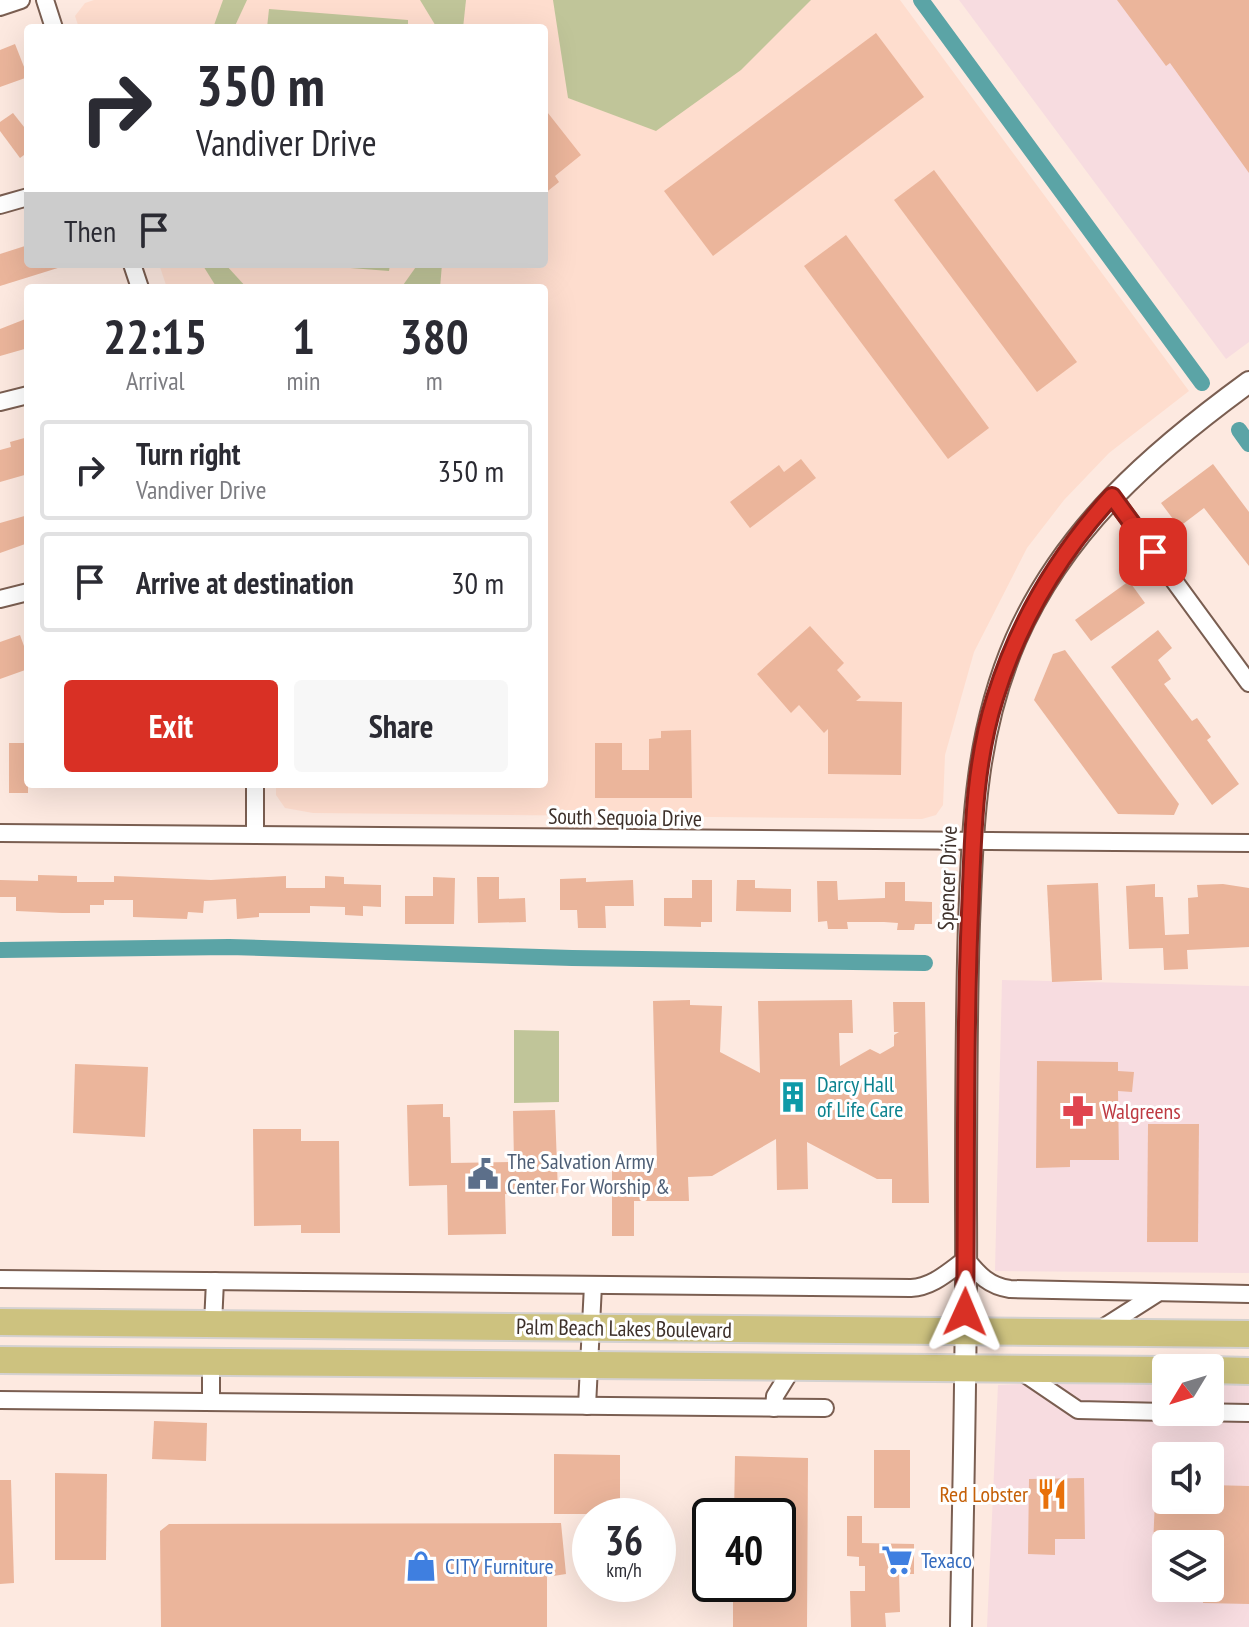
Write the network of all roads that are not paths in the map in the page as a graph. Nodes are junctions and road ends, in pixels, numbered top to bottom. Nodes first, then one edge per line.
1 (21, 0) edge
2 (45, 0) edge
3 (0, 7) edge
4 (53, 24) edge
5 (24, 198) edge
6 (0, 205) edge
7 (1249, 382) edge
8 (24, 396) edge
9 (0, 402) edge
10 (1112, 496) junction
11 (24, 593) edge
12 (0, 599) edge
13 (1249, 683) edge
14 (255, 788) edge
15 (0, 833) edge
16 (255, 835) junction
17 (973, 842) junction
18 (1249, 843) edge
19 (966, 1259) junction
20 (0, 1279) edge
21 (215, 1281) junction
22 (593, 1285) junction
23 (1157, 1293) junction
24 (1249, 1294) edge
25 (0, 1322) edge
26 (213, 1324) junction
27 (591, 1328) junction
28 (965, 1331) junction
29 (1096, 1333) junction
30 (1249, 1334) edge
31 (0, 1360) edge
32 (211, 1362) junction
33 (589, 1365) junction
34 (793, 1367) junction
35 (964, 1368) junction
36 (1017, 1369) junction
37 (1152, 1370) edge
38 (1224, 1370) edge
39 (1249, 1371) edge
40 (0, 1400) edge
41 (211, 1402) junction
42 (587, 1406) junction
43 (774, 1408) junction
44 (825, 1408) dead end
45 (1152, 1412) edge
46 (1224, 1413) edge
47 (1249, 1413) edge
48 (961, 1627) edge

1 - 3 street
2 - 4 street
5 - 6 street
7 - 10 street, Spencer Drive
8 - 9 street
10 - 13 street
10 - 17 street, Spencer Drive
11 - 12 street
14 - 16 street
15 - 16 street, South Sequoia Drive
16 - 17 street, South Sequoia Drive
17 - 18 street, South Sequoia Drive
17 - 19 street, Spencer Drive
19 - 22 street
19 - 23 street
19 - 28 street, Spencer Drive
20 - 21 street
21 - 22 street
21 - 26 street
22 - 27 street
23 - 24 street
23 - 29 street
25 - 26 main road, Palm Beach Lakes Boulevard
26 - 27 main road, Palm Beach Lakes Boulevard
27 - 28 main road, Palm Beach Lakes Boulevard
27 - 33 street
28 - 29 main road, Palm Beach Lakes Boulevard
28 - 35 street, Spencer Drive
29 - 30 main road, Palm Beach Lakes Boulevard
31 - 32 main road, Palm Beach Lakes Boulevard
32 - 33 main road, Palm Beach Lakes Boulevard
32 - 41 street
33 - 34 main road, Palm Beach Lakes Boulevard
33 - 42 street
34 - 35 main road, Palm Beach Lakes Boulevard
34 - 43 street
35 - 36 main road, Palm Beach Lakes Boulevard
35 - 48 street, Spencer Drive
36 - 37 main road, Palm Beach Lakes Boulevard
36 - 45 street
38 - 39 main road
40 - 41 street
41 - 42 street
42 - 43 street
43 - 44 street
46 - 47 street

